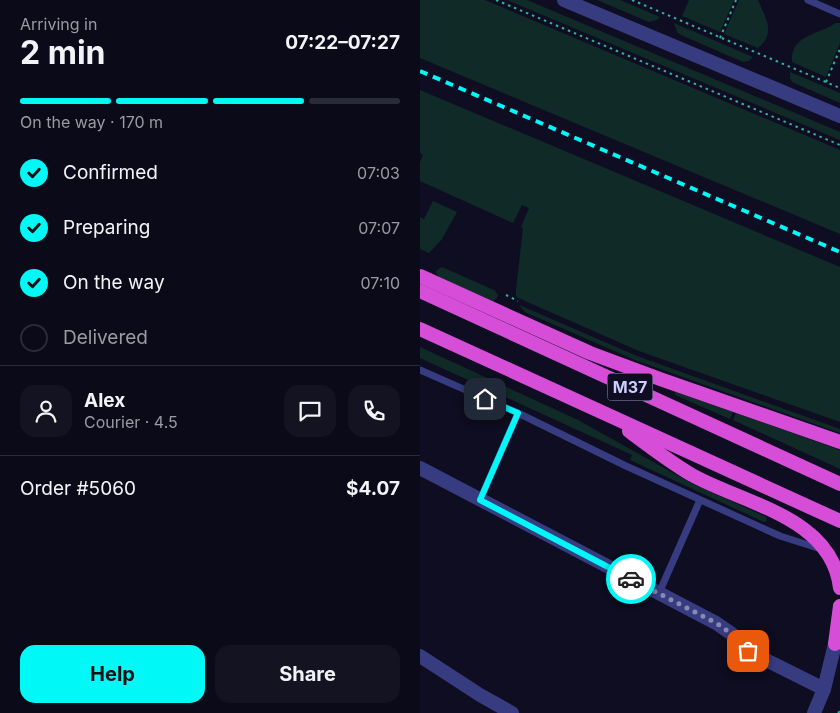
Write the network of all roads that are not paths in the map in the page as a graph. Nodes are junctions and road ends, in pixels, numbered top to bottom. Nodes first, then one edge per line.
1 (564, 0) edge
2 (808, 0) edge
3 (840, 14) edge
4 (840, 116) edge
5 (420, 276) edge
6 (420, 291) edge
7 (509, 316) junction
8 (420, 329) edge
9 (420, 370) edge
10 (627, 386) junction
11 (597, 410) junction
12 (518, 413) junction
13 (840, 442) edge
14 (420, 468) edge
15 (840, 484) edge
16 (480, 500) junction
17 (700, 500) junction
18 (840, 521) edge
19 (825, 550) junction
20 (840, 588) edge
21 (659, 593) junction
22 (840, 606) edge
23 (838, 640) edge
24 (420, 656) edge
25 (840, 663) edge
26 (824, 689) junction
27 (512, 713) edge
28 (814, 713) edge

1 - 4 street
2 - 3 lane
5 - 7 highway
6 - 10 highway, M37
7 - 10 highway
7 - 13 highway
8 - 11 highway, M37
9 - 12 lane
10 - 15 highway, M37
11 - 18 highway, M37
11 - 19 highway
12 - 16 lane
12 - 17 lane
14 - 16 street
16 - 21 street
17 - 19 lane
17 - 21 lane
19 - 20 highway
21 - 26 street
22 - 23 highway
23 - 26 street
24 - 27 street
25 - 26 street
26 - 28 street

